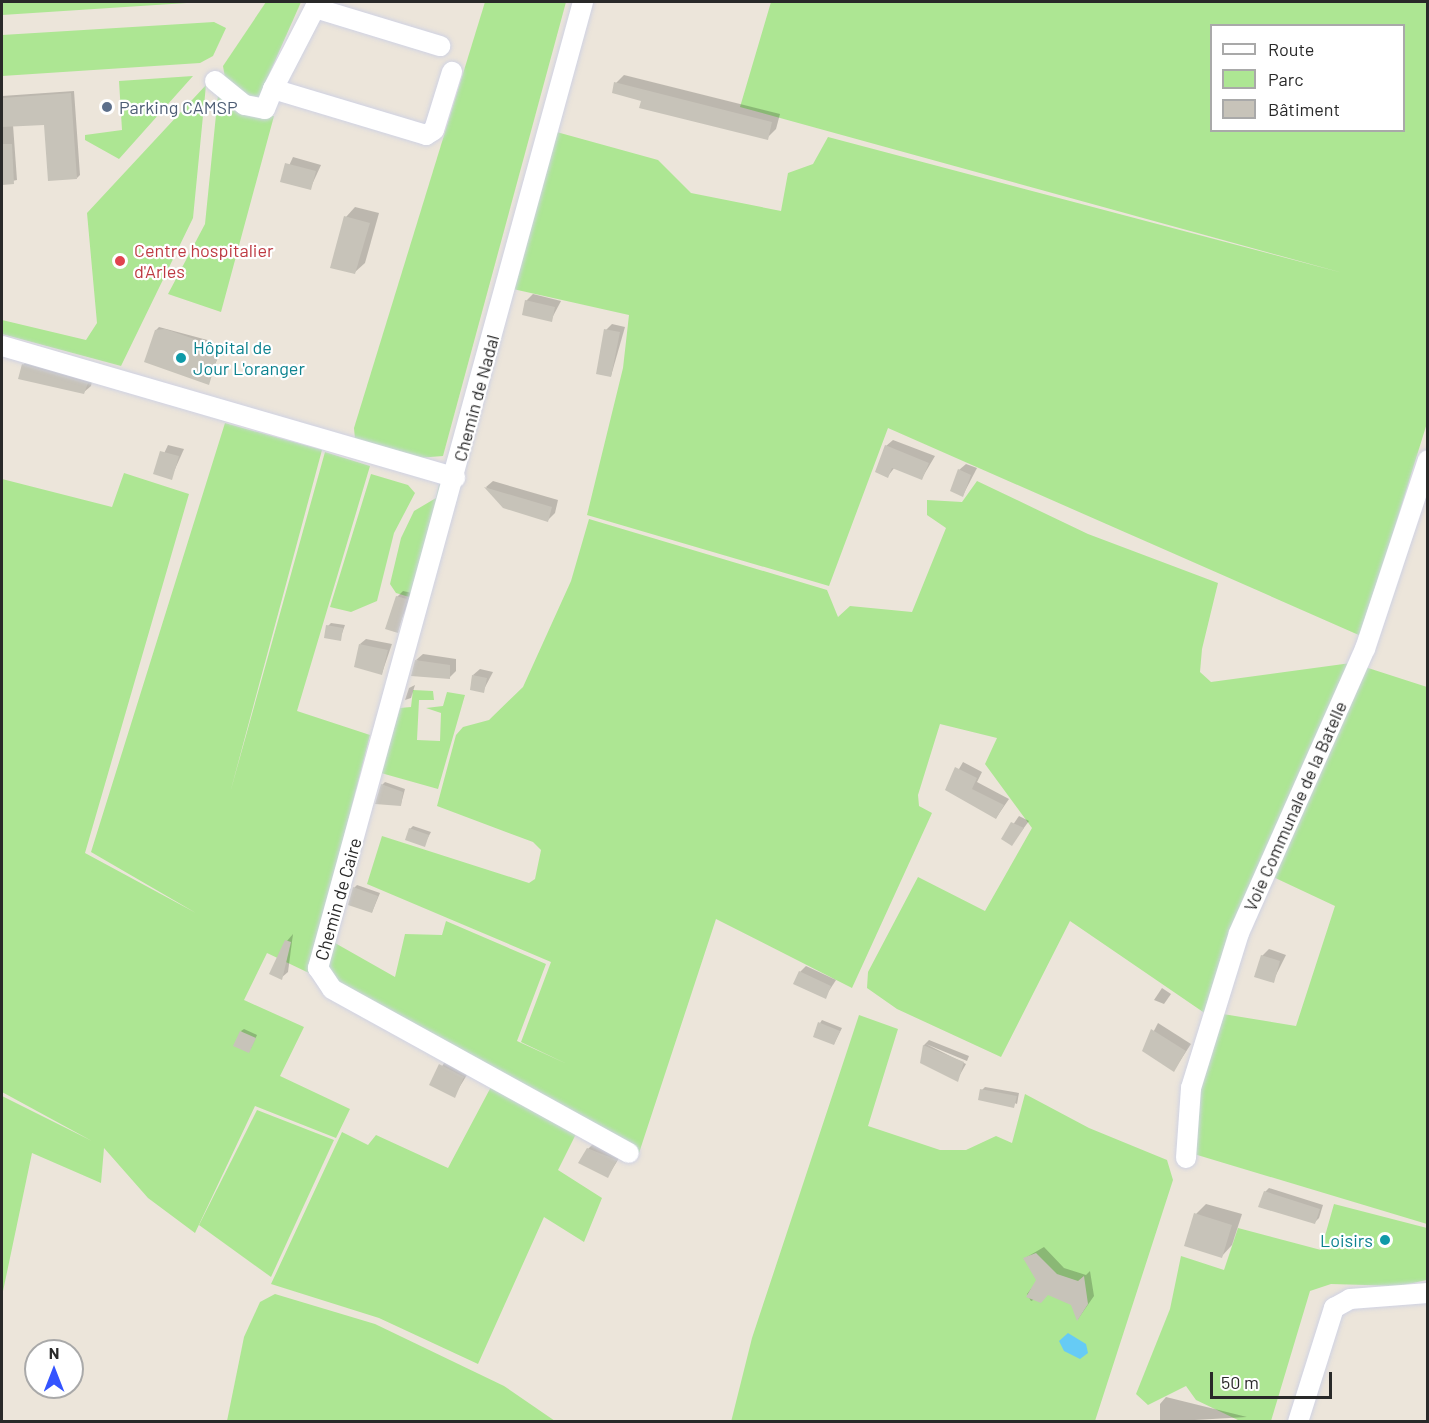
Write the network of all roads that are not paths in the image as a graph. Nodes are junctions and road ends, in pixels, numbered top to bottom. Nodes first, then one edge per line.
1 (583, 2) edge
2 (440, 46) dead end
3 (452, 72) dead end
4 (215, 81) dead end
5 (273, 89) junction
6 (2, 346) edge
7 (1428, 460) edge
8 (454, 478) junction
9 (629, 1154) dead end
10 (1186, 1158) dead end
11 (1428, 1293) edge
12 (1298, 1422) edge

1 - 8 street, Chemin de Nadal
2 - 5 street
3 - 5 street
4 - 5 street
6 - 8 street, Chemin de Nadal
7 - 10 street, Voie Communale de la Batelle
8 - 9 street, Chemin de Caire
11 - 12 street

